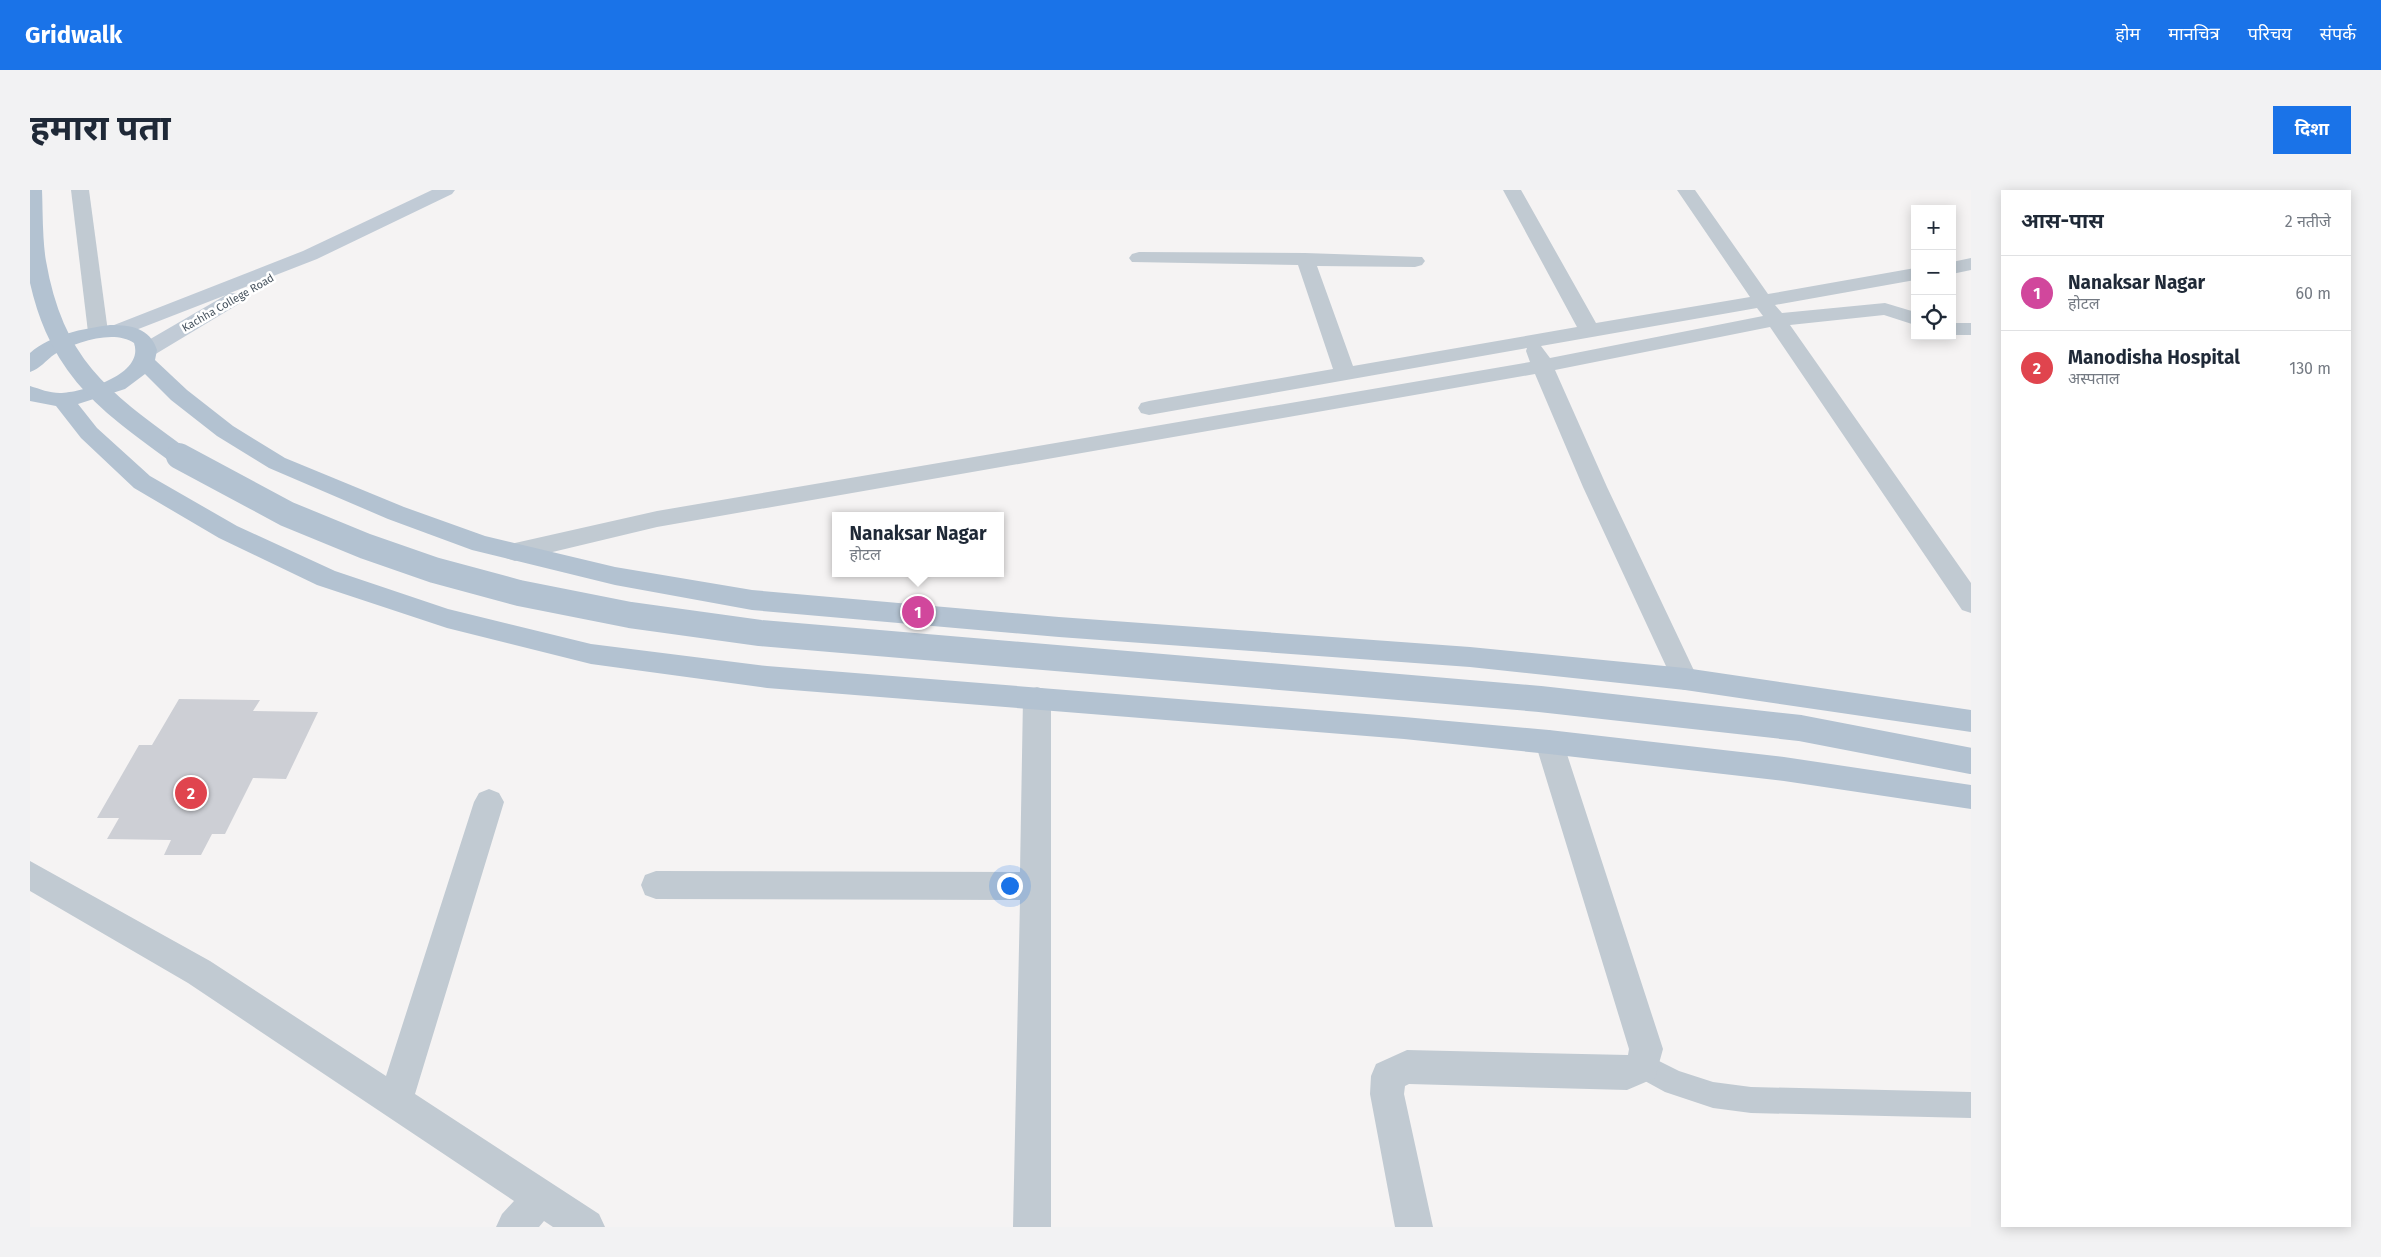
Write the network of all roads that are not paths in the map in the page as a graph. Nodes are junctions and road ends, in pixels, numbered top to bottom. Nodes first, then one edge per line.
1 (32, 190) edge
2 (80, 190) edge
3 (446, 190) edge
4 (1512, 190) edge
5 (1686, 190) edge
6 (310, 255) junction
7 (1139, 258) dead end
8 (1305, 259) junction
9 (1415, 261) dead end
10 (1971, 264) edge
11 (1956, 267) edge
12 (1911, 275) edge
13 (1762, 299) junction
14 (1911, 318) edge
15 (1775, 320) junction
16 (1956, 329) edge
17 (1971, 329) edge
18 (1589, 330) junction
19 (107, 331) junction
20 (1531, 340) junction
21 (145, 356) junction
22 (31, 359) edge
23 (1544, 366) junction
24 (1345, 373) junction
25 (42, 400) edge
26 (1181, 401) junction
27 (1149, 408) dead end
28 (1193, 427) junction
29 (515, 552) junction
30 (1971, 603) edge
31 (1685, 679) junction
32 (1037, 698) junction
33 (1971, 721) edge
34 (1549, 742) junction
35 (1971, 761) edge
36 (1971, 797) edge
37 (489, 802) dead end
38 (30, 875) edge
39 (656, 885) dead end
40 (1036, 886) junction
41 (1643, 1066) junction
42 (396, 1100) junction
43 (1971, 1105) edge
44 (541, 1197) junction
45 (515, 1227) edge
46 (586, 1227) edge
47 (1032, 1227) edge
48 (1414, 1227) edge

1 - 35 main road, bridge
2 - 19 street
3 - 6 street
4 - 18 street
5 - 13 street
6 - 19 street
6 - 21 street, Kachha College Road
7 - 8 street
8 - 9 street
8 - 24 street
10 - 11 street
12 - 13 street
13 - 15 street
13 - 18 street
14 - 15 street
15 - 23 street
15 - 30 street
16 - 17 street
18 - 20 street
19 - 21 main road
19 - 22 main road
20 - 23 street
20 - 24 street
21 - 25 main road
21 - 29 main road
23 - 28 street
23 - 31 street
24 - 26 street
25 - 32 main road
26 - 27 street
26 - 28 street
28 - 29 street
29 - 31 main road
31 - 33 main road
32 - 34 main road
32 - 40 street
34 - 36 main road
34 - 41 street
37 - 42 street
38 - 42 street
39 - 40 street
40 - 47 street
41 - 43 lane
41 - 48 street
42 - 44 street
44 - 45 street
44 - 46 street

